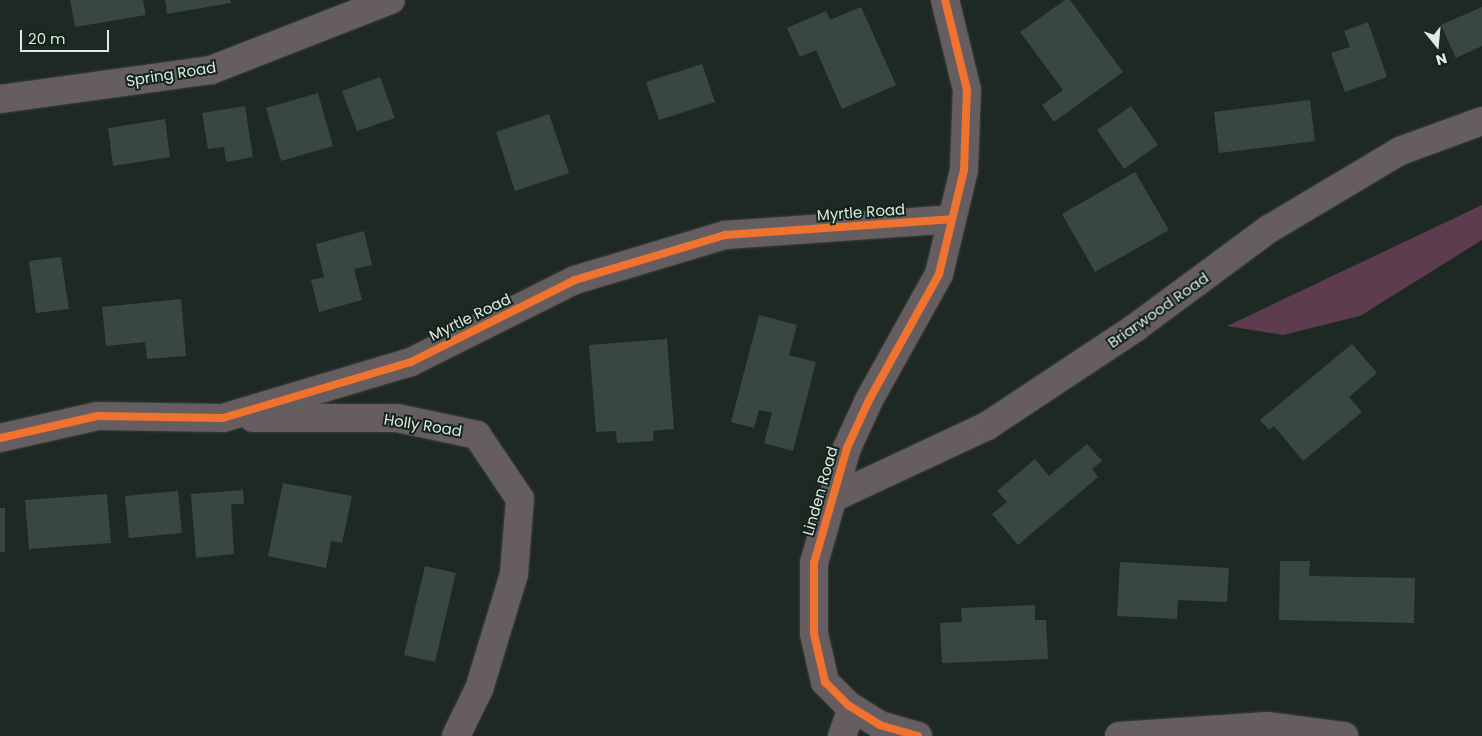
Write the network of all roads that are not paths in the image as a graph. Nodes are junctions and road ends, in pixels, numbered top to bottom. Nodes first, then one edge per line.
1 (391, 0) edge
2 (945, 0) edge
3 (0, 99) edge
4 (1482, 121) edge
5 (951, 219) junction
6 (223, 418) junction
7 (0, 438) edge
8 (833, 498) junction
9 (852, 708) junction
10 (456, 736) edge
11 (842, 736) edge
12 (918, 736) edge
13 (1119, 736) edge
14 (1344, 736) edge

1 - 3 street, Spring Road
2 - 5 street, Linden Road
4 - 8 street, Briarwood Road
5 - 6 street, Myrtle Road
5 - 8 street, Linden Road
6 - 7 street, Myrtle Road
6 - 10 street, Holly Road
8 - 9 street, Linden Road
9 - 11 street
9 - 12 street, Linden Road
13 - 14 street

